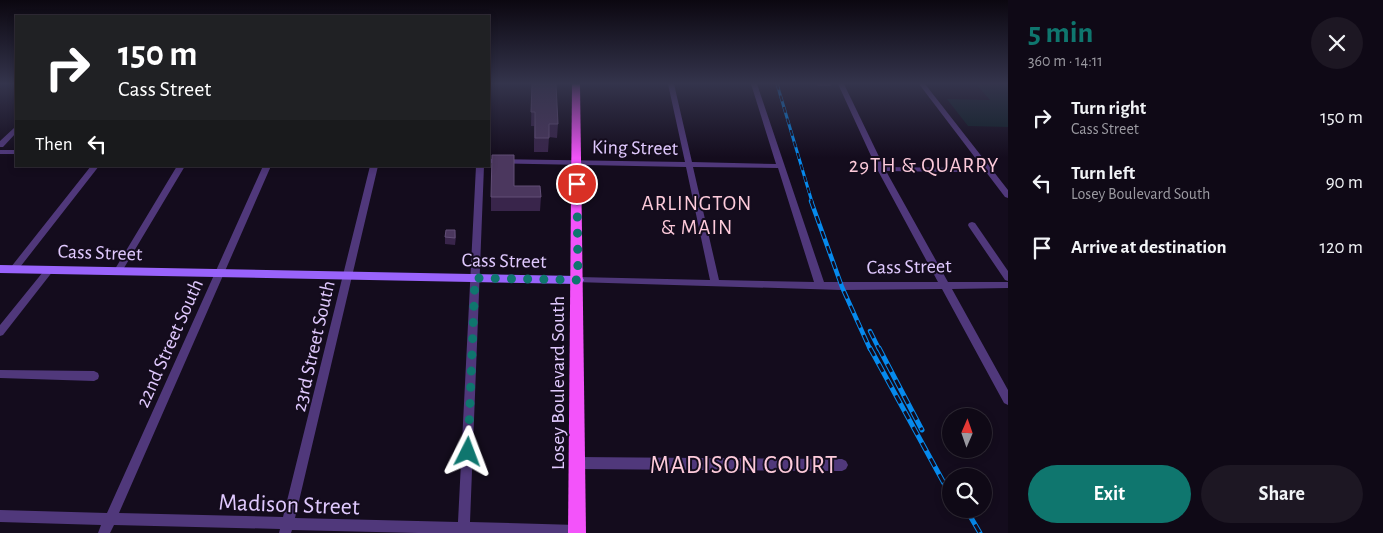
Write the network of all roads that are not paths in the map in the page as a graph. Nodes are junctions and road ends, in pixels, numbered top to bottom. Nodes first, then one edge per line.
1 (576, 109) edge
2 (677, 109) edge
3 (762, 109) edge
4 (853, 109) edge
5 (941, 109) edge
6 (15, 130) edge
7 (0, 146) edge
8 (0, 152) edge
9 (15, 152) edge
10 (490, 161) edge
11 (577, 163) junction
12 (690, 164) junction
13 (782, 166) junction
14 (94, 167) edge
15 (180, 167) edge
16 (267, 167) edge
17 (374, 167) edge
18 (480, 167) edge
19 (881, 169) junction
20 (954, 170) dead end
21 (1008, 195) edge
22 (972, 225) dead end
23 (0, 269) edge
24 (14, 269) junction
25 (50, 269) junction
26 (118, 271) junction
27 (219, 274) junction
28 (347, 276) junction
29 (475, 278) junction
30 (1008, 278) edge
31 (578, 280) junction
32 (715, 283) junction
33 (945, 284) junction
34 (820, 285) junction
35 (1008, 285) edge
36 (0, 332) edge
37 (0, 374) edge
38 (94, 376) dead end
39 (1008, 400) edge
40 (577, 463) junction
41 (842, 465) dead end
42 (0, 516) edge
43 (110, 519) junction
44 (286, 529) edge
45 (464, 529) junction
46 (578, 532) edge
47 (104, 533) edge

1 - 11 main road, Losey Boulevard South
2 - 12 street
3 - 13 street
4 - 19 street
5 - 21 street
6 - 7 street
8 - 9 street
10 - 11 street, King Street
11 - 12 street, King Street
11 - 31 main road, Losey Boulevard South
12 - 13 street, King Street
12 - 32 street
13 - 34 street
14 - 24 street
15 - 26 street
16 - 27 street, 22nd Street South
17 - 28 street, 23rd Street South
18 - 29 street
19 - 20 street
19 - 33 street
22 - 30 street
23 - 24 street, Cass Street
24 - 25 street, Cass Street
25 - 26 street, Cass Street
25 - 36 street
26 - 27 street, Cass Street
27 - 28 street, Cass Street
27 - 43 street, 22nd Street South
28 - 29 street, Cass Street
28 - 44 street, 23rd Street South
29 - 31 street, Cass Street
29 - 45 street
31 - 32 street, Cass Street
31 - 40 main road, Losey Boulevard South
32 - 34 street, Cass Street
33 - 34 street, Cass Street
33 - 35 street, Cass Street
33 - 39 street
37 - 38 street
40 - 41 street
40 - 46 main road, Losey Boulevard South
42 - 43 street, Madison Street
43 - 44 street, Madison Street
43 - 47 street, 22nd Street South
44 - 45 street, Madison Street
45 - 46 street, Madison Street

